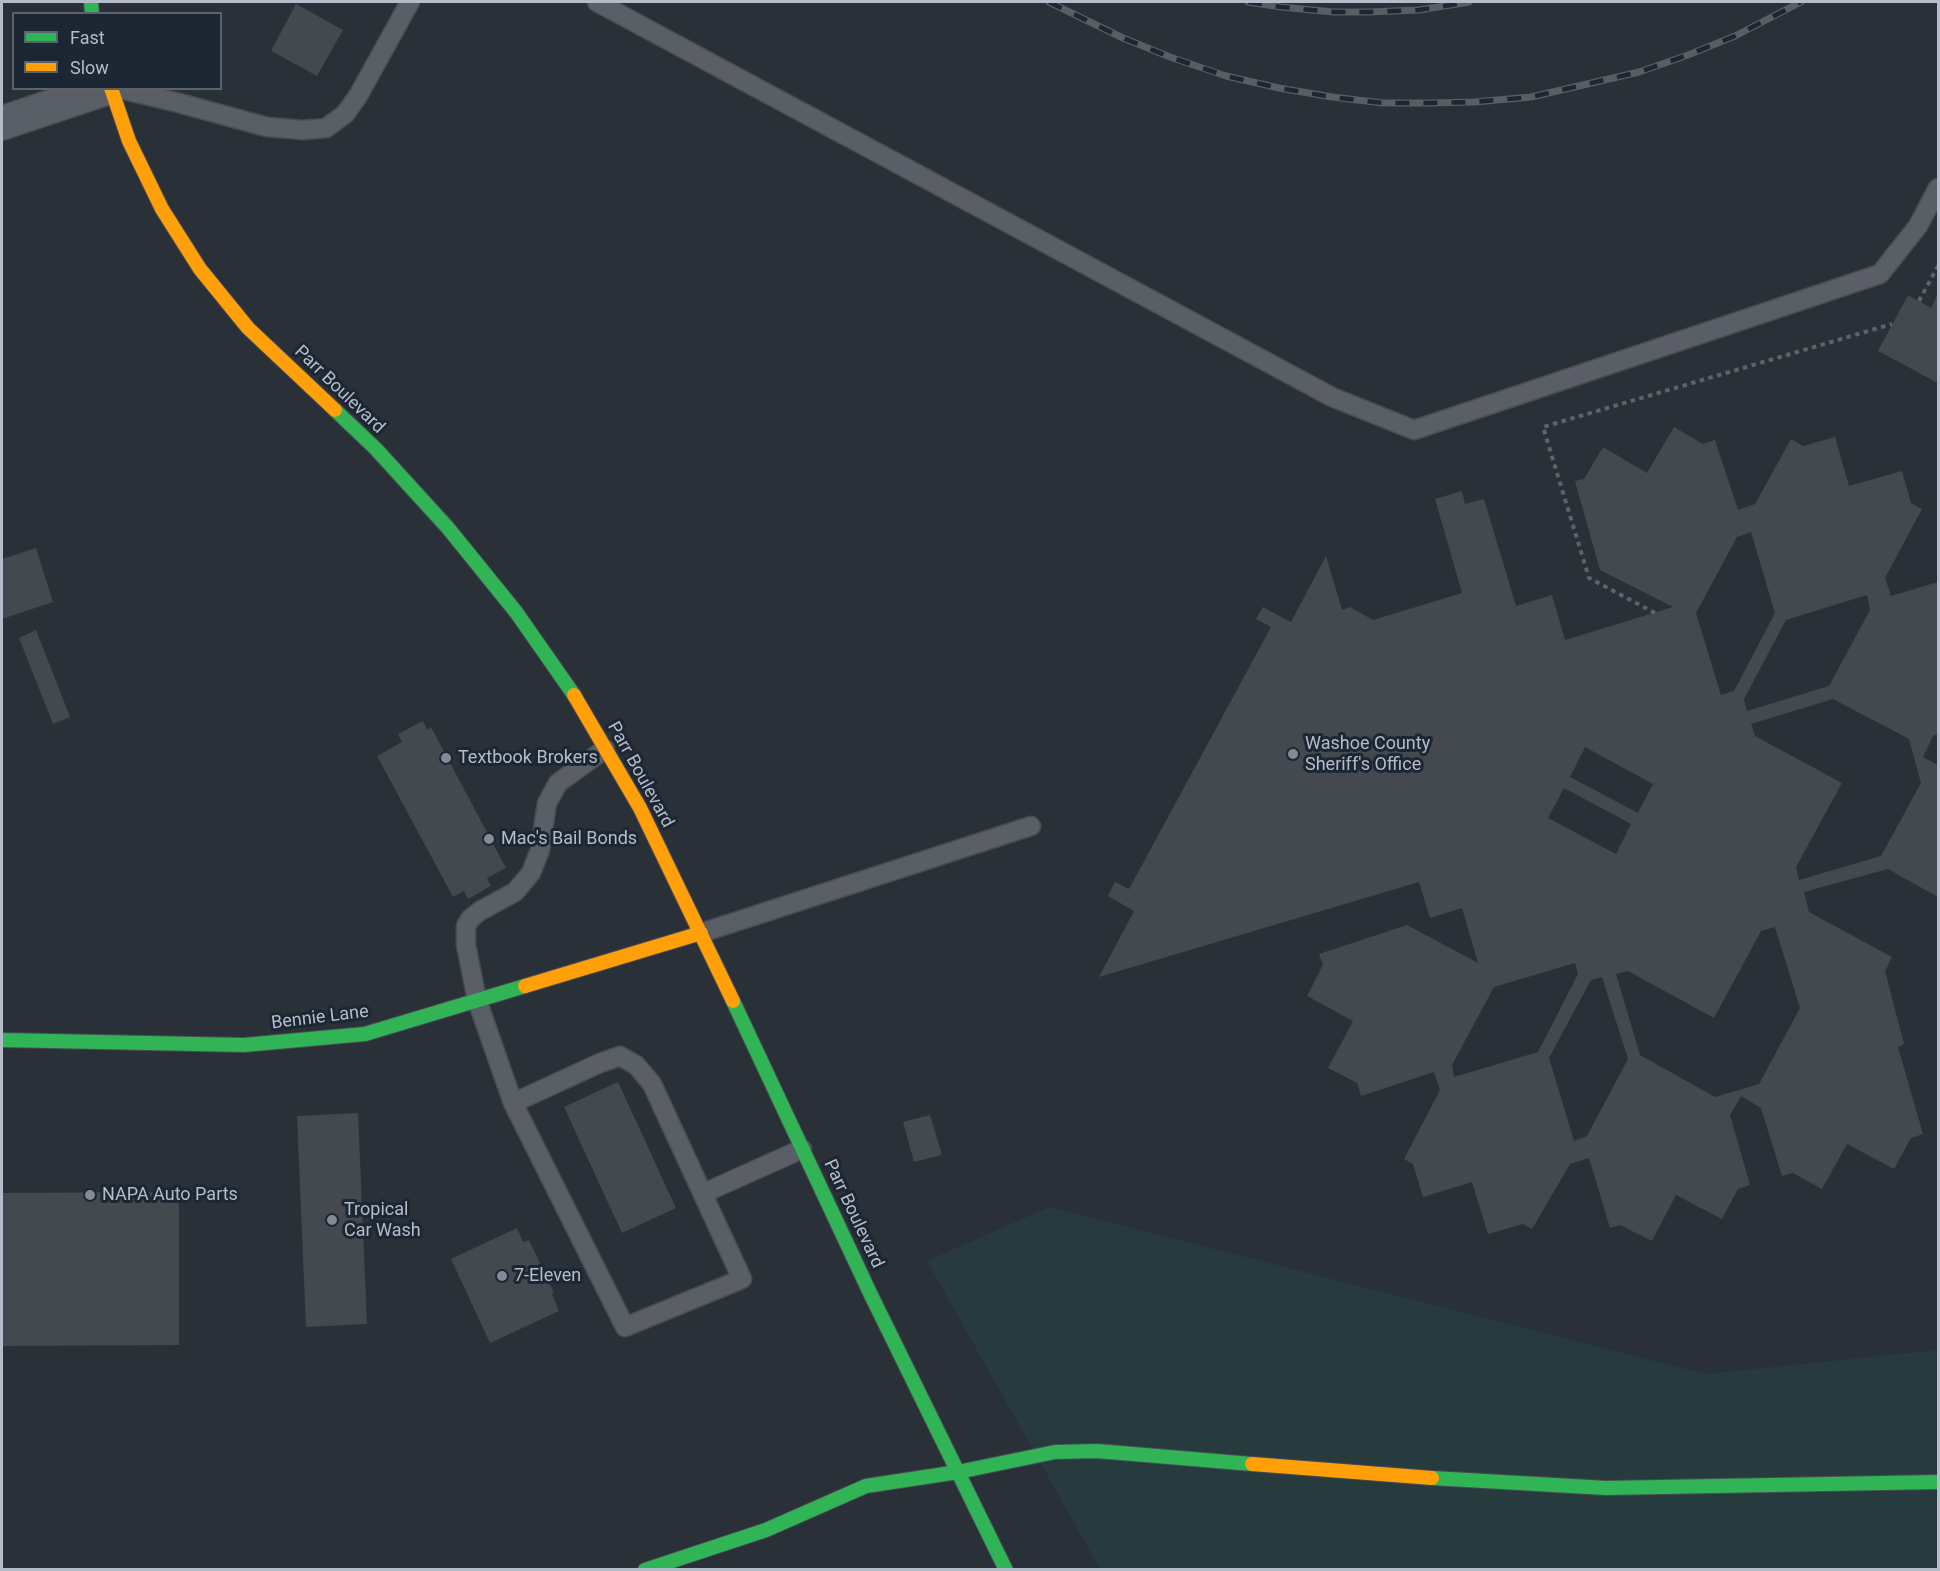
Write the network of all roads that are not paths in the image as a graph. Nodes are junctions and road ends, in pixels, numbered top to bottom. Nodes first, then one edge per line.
1 (410, 2) edge
2 (597, 2) edge
3 (103, 90) edge
4 (110, 90) edge
5 (124, 90) edge
6 (2, 123) edge
7 (1938, 188) edge
8 (605, 748) junction
9 (1031, 826) dead end
10 (701, 933) junction
11 (477, 1000) junction
12 (2, 1040) edge
13 (513, 1103) junction
14 (802, 1149) junction
15 (704, 1193) junction
16 (958, 1472) junction
17 (1938, 1482) edge
18 (645, 1569) edge
19 (1006, 1569) edge

1 - 5 lane
2 - 7 lane
3 - 6 street
4 - 8 main road, Parr Boulevard
8 - 10 main road, Parr Boulevard
8 - 11 lane
9 - 10 lane
10 - 11 main road, Bennie Lane
10 - 14 main road, Parr Boulevard
11 - 12 main road, Bennie Lane
11 - 13 lane
13 - 15 lane
13 - 15 lane
14 - 15 lane
14 - 16 main road, Parr Boulevard
16 - 17 main road
16 - 18 main road
16 - 19 main road, Parr Boulevard

